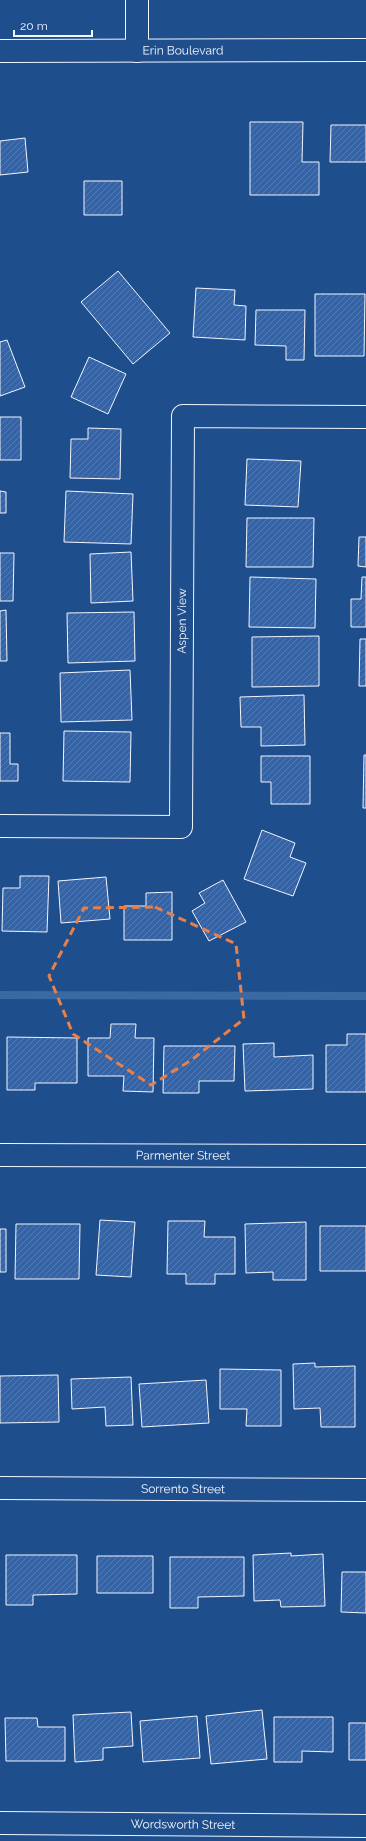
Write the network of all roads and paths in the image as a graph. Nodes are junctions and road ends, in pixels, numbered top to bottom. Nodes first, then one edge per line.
1 (137, 0) edge
2 (366, 50) edge
3 (137, 51) junction
4 (0, 52) edge
5 (366, 416) edge
6 (0, 826) edge
7 (0, 1155) edge
8 (366, 1156) edge
9 (0, 1488) edge
10 (366, 1490) edge
11 (0, 1823) edge
12 (366, 1826) edge

1 - 3 street
2 - 3 street, Erin Boulevard
3 - 4 street, Erin Boulevard
5 - 6 street, Aspen View
7 - 8 street, Parmenter Street
9 - 10 street, Sorrento Street
11 - 12 street, Wordsworth Street

